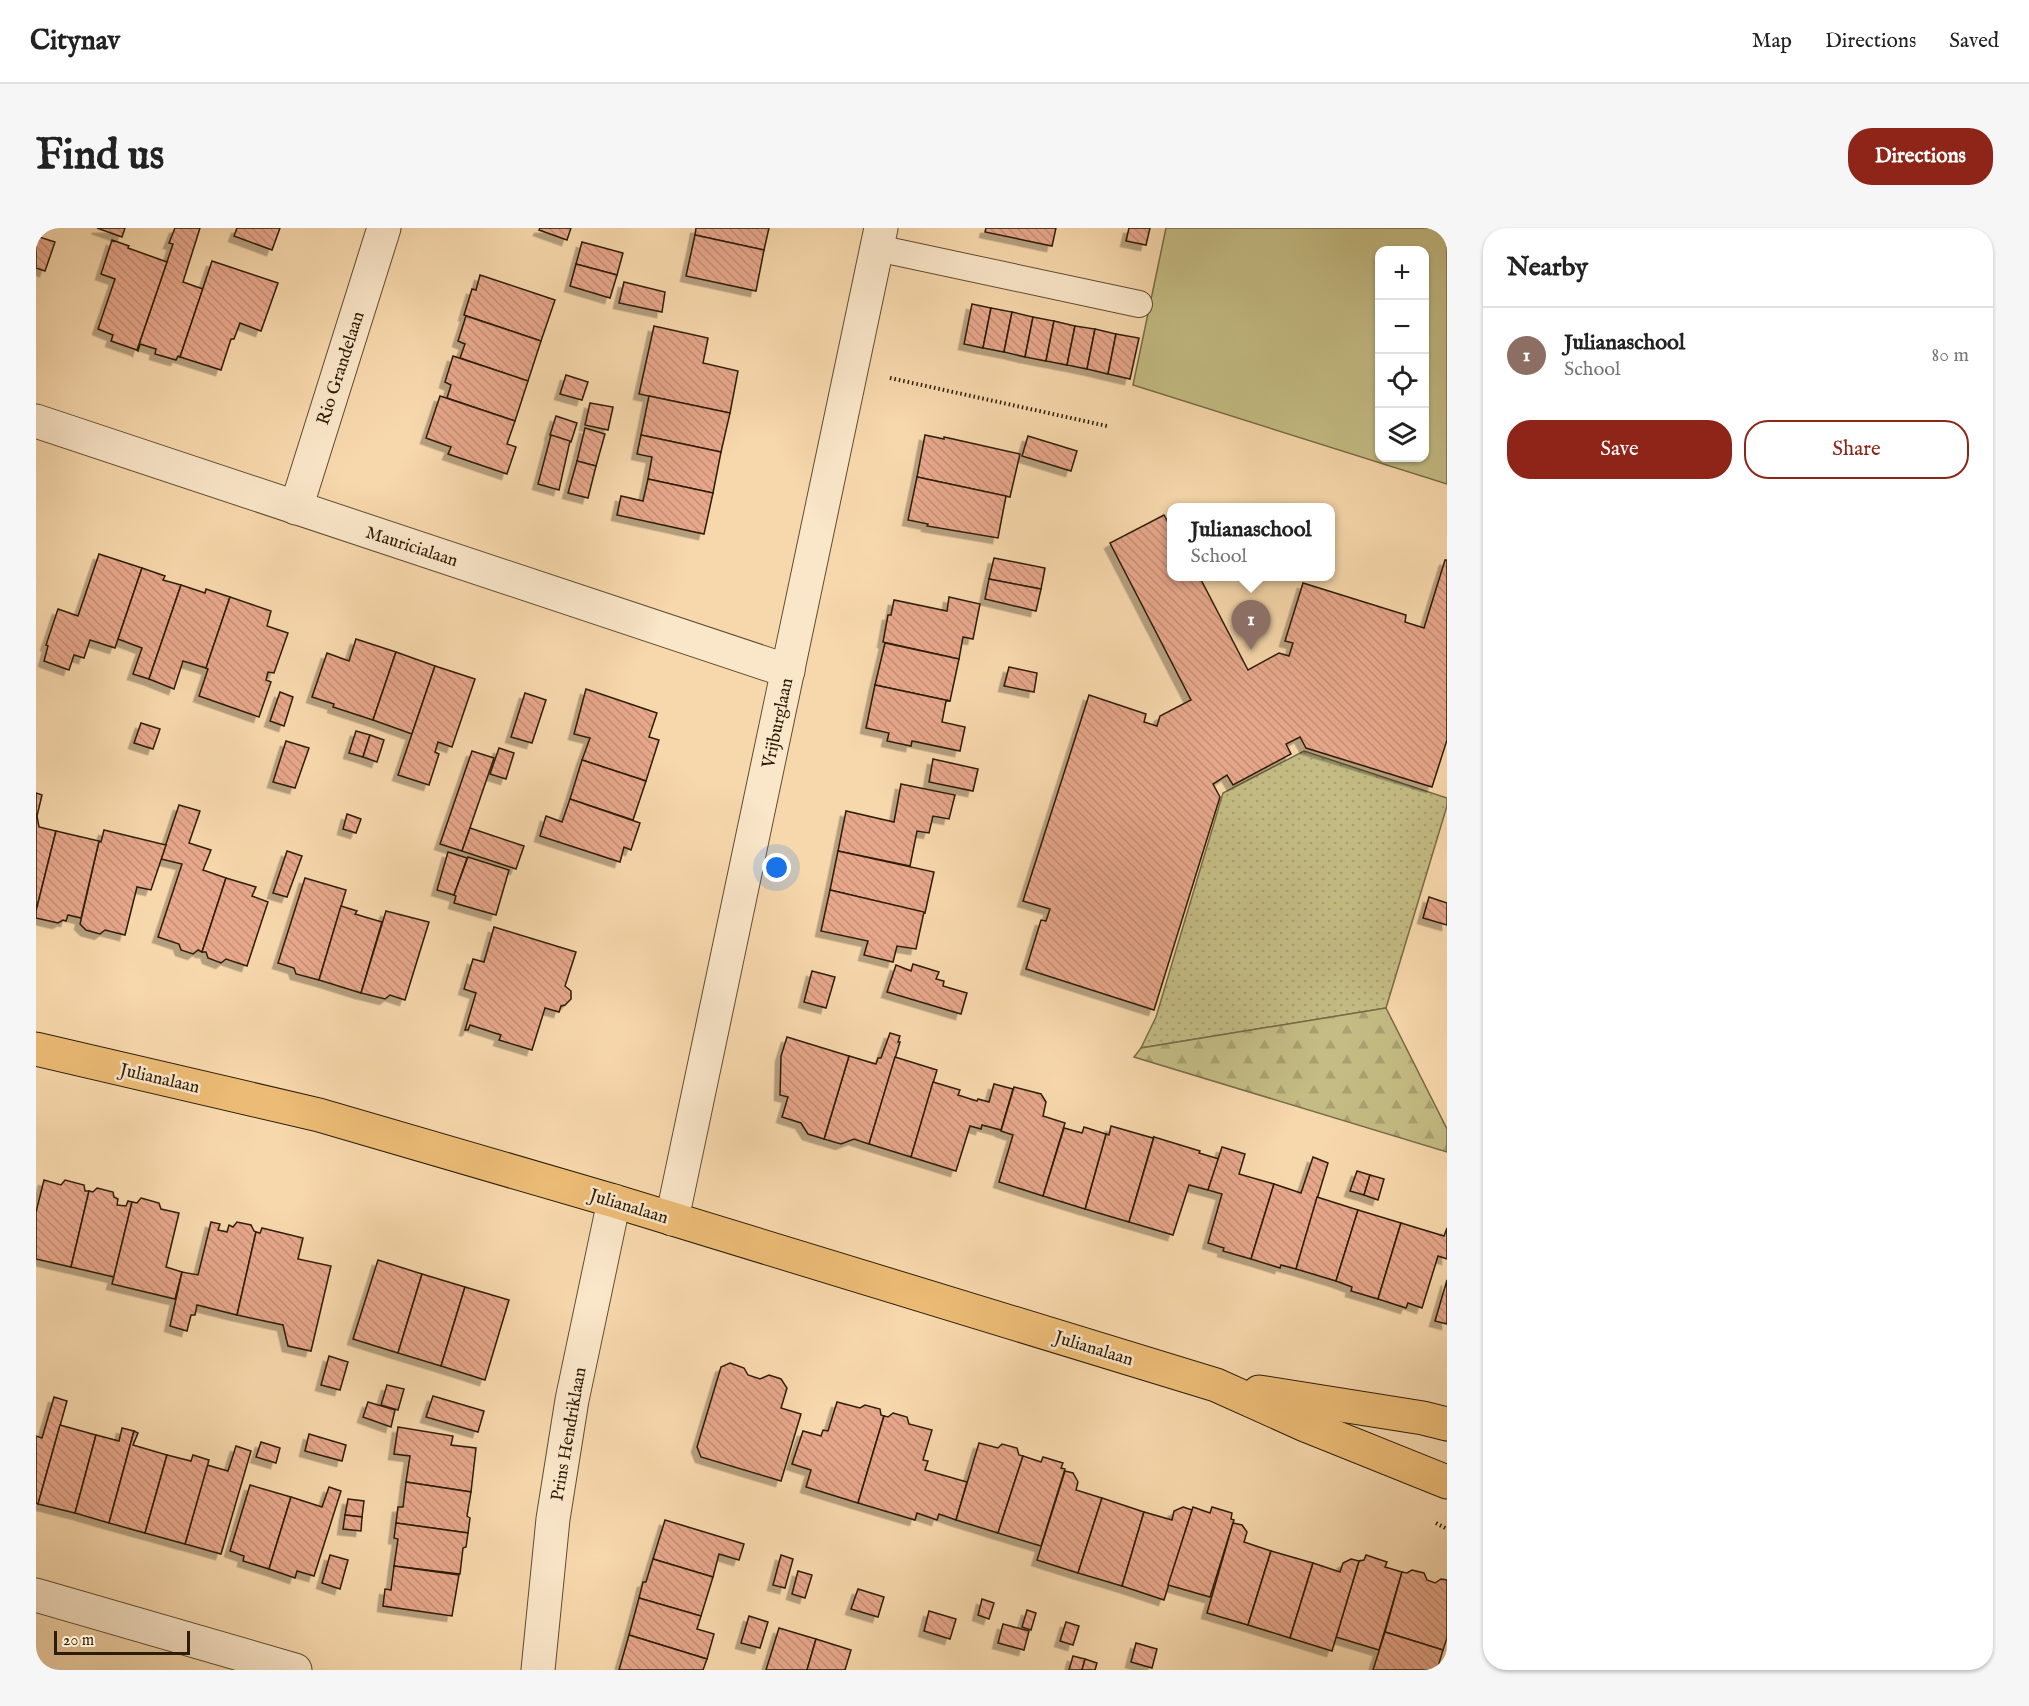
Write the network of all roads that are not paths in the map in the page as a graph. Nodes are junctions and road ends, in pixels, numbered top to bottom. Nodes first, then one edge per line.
1 (384, 228) edge
2 (879, 238) edge
3 (1139, 304) dead end
4 (36, 421) edge
5 (296, 508) junction
6 (788, 671) junction
7 (36, 1049) edge
8 (615, 1201) junction
9 (672, 1219) junction
10 (1216, 1385) junction
11 (1447, 1424) edge
12 (1447, 1482) edge
13 (36, 1595) edge
14 (295, 1670) edge
15 (538, 1670) edge

1 - 5 street, Rio Grandelaan
2 - 3 lane
2 - 6 street, Vrijburglaan
4 - 5 street, Mauricialaan
5 - 6 street, Mauricialaan
6 - 9 street, Vrijburglaan
7 - 8 main road, Julianalaan
8 - 9 main road, Julianalaan
8 - 15 street, Prins Hendriklaan
9 - 10 main road, Julianalaan
10 - 11 main road, Julianalaan
10 - 12 main road, Julianalaan
13 - 14 street

